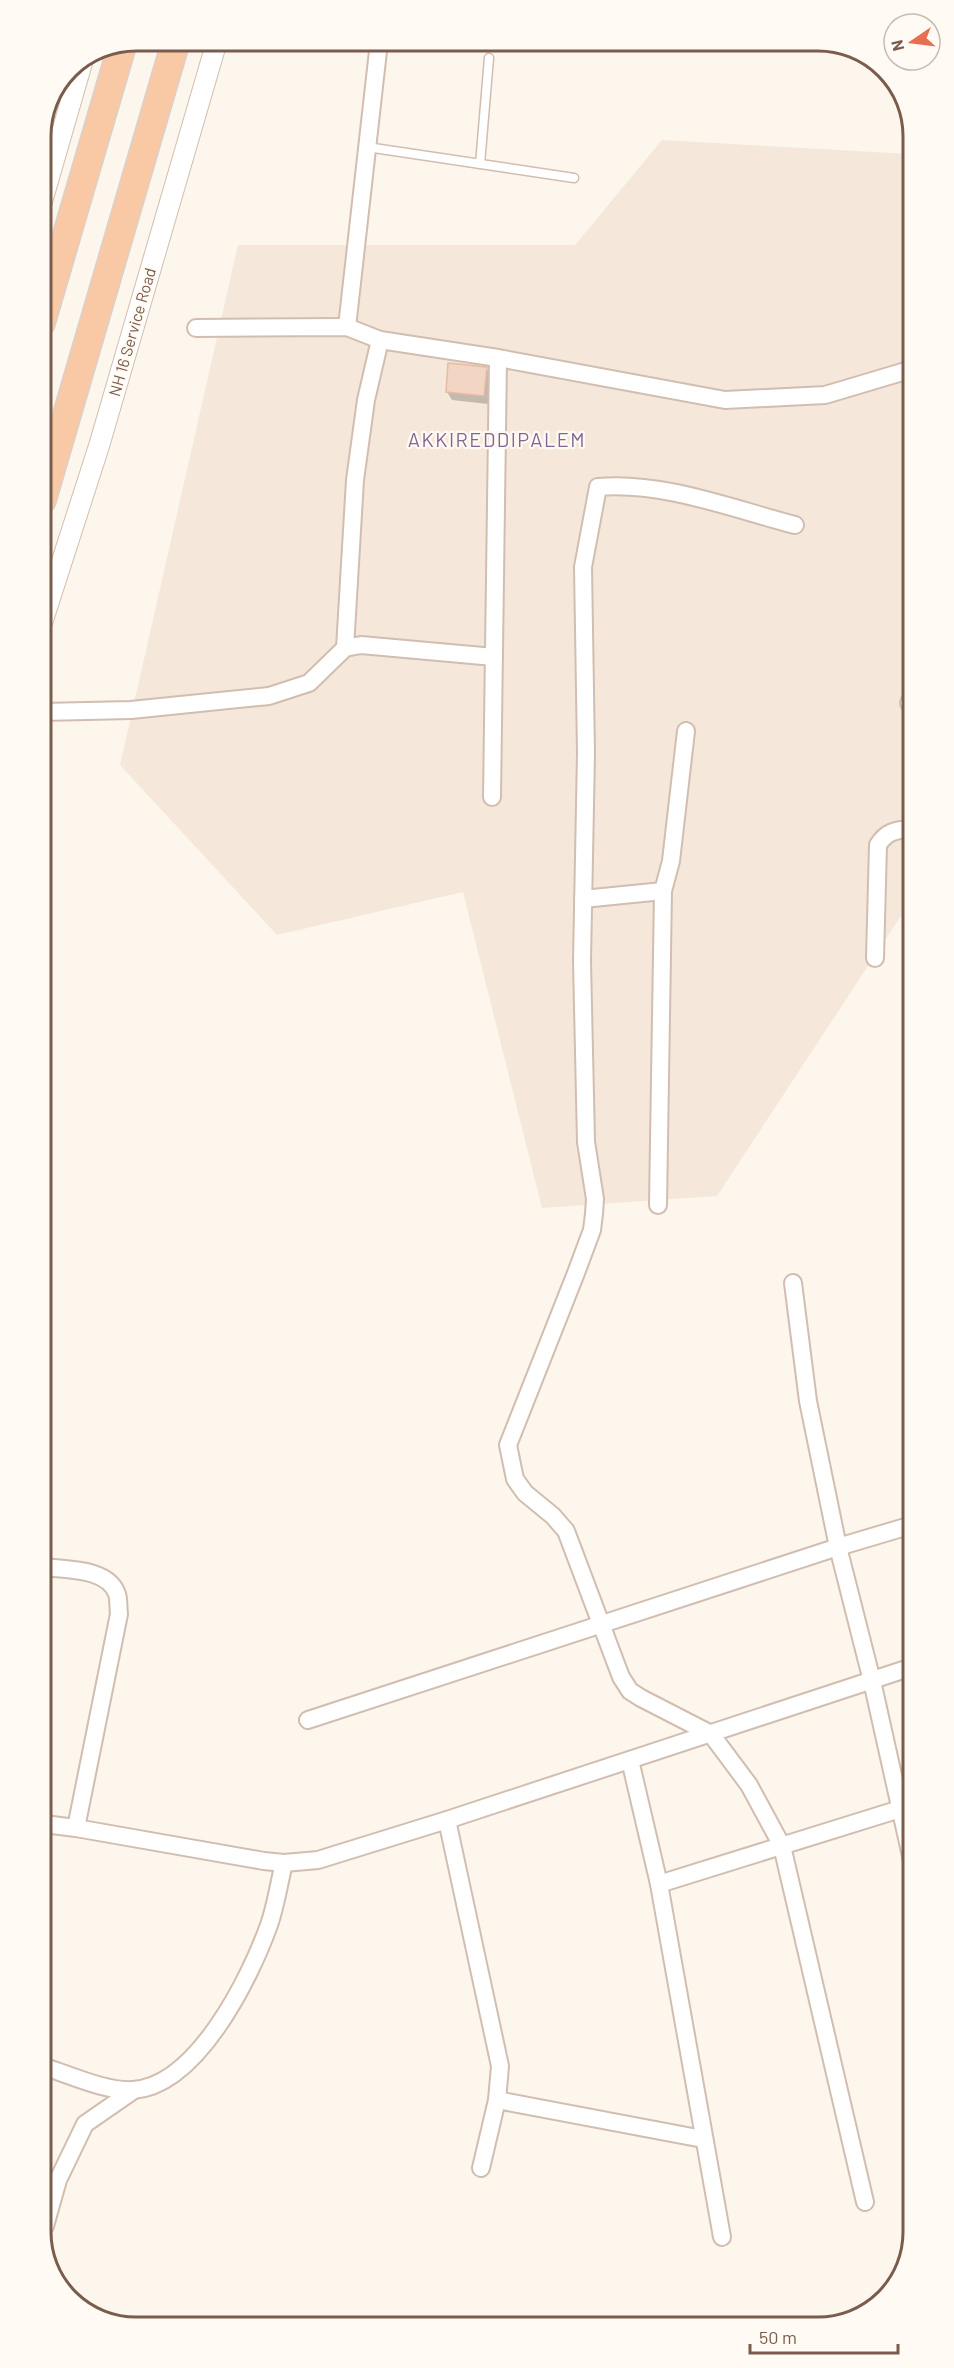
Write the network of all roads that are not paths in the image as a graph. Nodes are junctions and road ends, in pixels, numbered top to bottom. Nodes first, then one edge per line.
1 (173, 51) edge
2 (214, 51) edge
3 (378, 51) edge
4 (120, 53) edge
5 (489, 58) dead end
6 (79, 73) edge
7 (367, 147) junction
8 (480, 164) junction
9 (51, 170) edge
10 (574, 178) dead end
11 (51, 289) edge
12 (346, 327) junction
13 (196, 328) dead end
14 (380, 340) junction
15 (498, 358) junction
16 (903, 372) edge
17 (51, 469) edge
18 (795, 525) dead end
19 (51, 595) edge
20 (345, 648) junction
21 (494, 657) junction
22 (51, 712) edge
23 (686, 731) dead end
24 (492, 797) dead end
25 (903, 830) edge
26 (663, 891) junction
27 (583, 899) junction
28 (875, 958) dead end
29 (658, 1205) dead end
30 (793, 1283) dead end
31 (903, 1529) edge
32 (838, 1547) junction
33 (51, 1568) edge
34 (600, 1625) junction
35 (903, 1670) edge
36 (872, 1681) junction
37 (309, 1720) dead end
38 (711, 1734) junction
39 (630, 1760) junction
40 (900, 1809) junction
41 (447, 1820) junction
42 (903, 1822) edge
43 (51, 1825) edge
44 (76, 1828) junction
45 (782, 1846) junction
46 (284, 1863) junction
47 (659, 1884) junction
48 (51, 2069) edge
49 (134, 2090) junction
50 (497, 2100) junction
51 (703, 2139) junction
52 (481, 2168) dead end
53 (865, 2202) dead end
54 (51, 2205) edge
55 (722, 2237) dead end

1 - 17 highway
2 - 19 street, NH 16 Service Road
3 - 7 street
4 - 11 highway
5 - 8 lane
6 - 9 street
7 - 8 lane
7 - 12 street
8 - 10 lane
12 - 13 street
12 - 14 street
14 - 15 street
14 - 20 street
15 - 16 street
15 - 21 street
18 - 27 street
20 - 21 street
20 - 22 street
21 - 24 street
23 - 26 street
25 - 28 street
26 - 27 street
26 - 29 street
27 - 34 street
30 - 32 street
31 - 32 street
32 - 34 street
32 - 36 street
33 - 44 street
34 - 37 street
34 - 38 street
35 - 36 street
36 - 38 street
36 - 40 street
38 - 39 street
38 - 45 street
39 - 41 street
39 - 47 street
40 - 42 street
40 - 45 street
41 - 46 street
41 - 50 street
43 - 44 street
44 - 46 street
45 - 47 street
45 - 53 street
46 - 49 street
47 - 51 street
48 - 49 street
49 - 54 street
50 - 51 street
50 - 52 street
51 - 55 street

